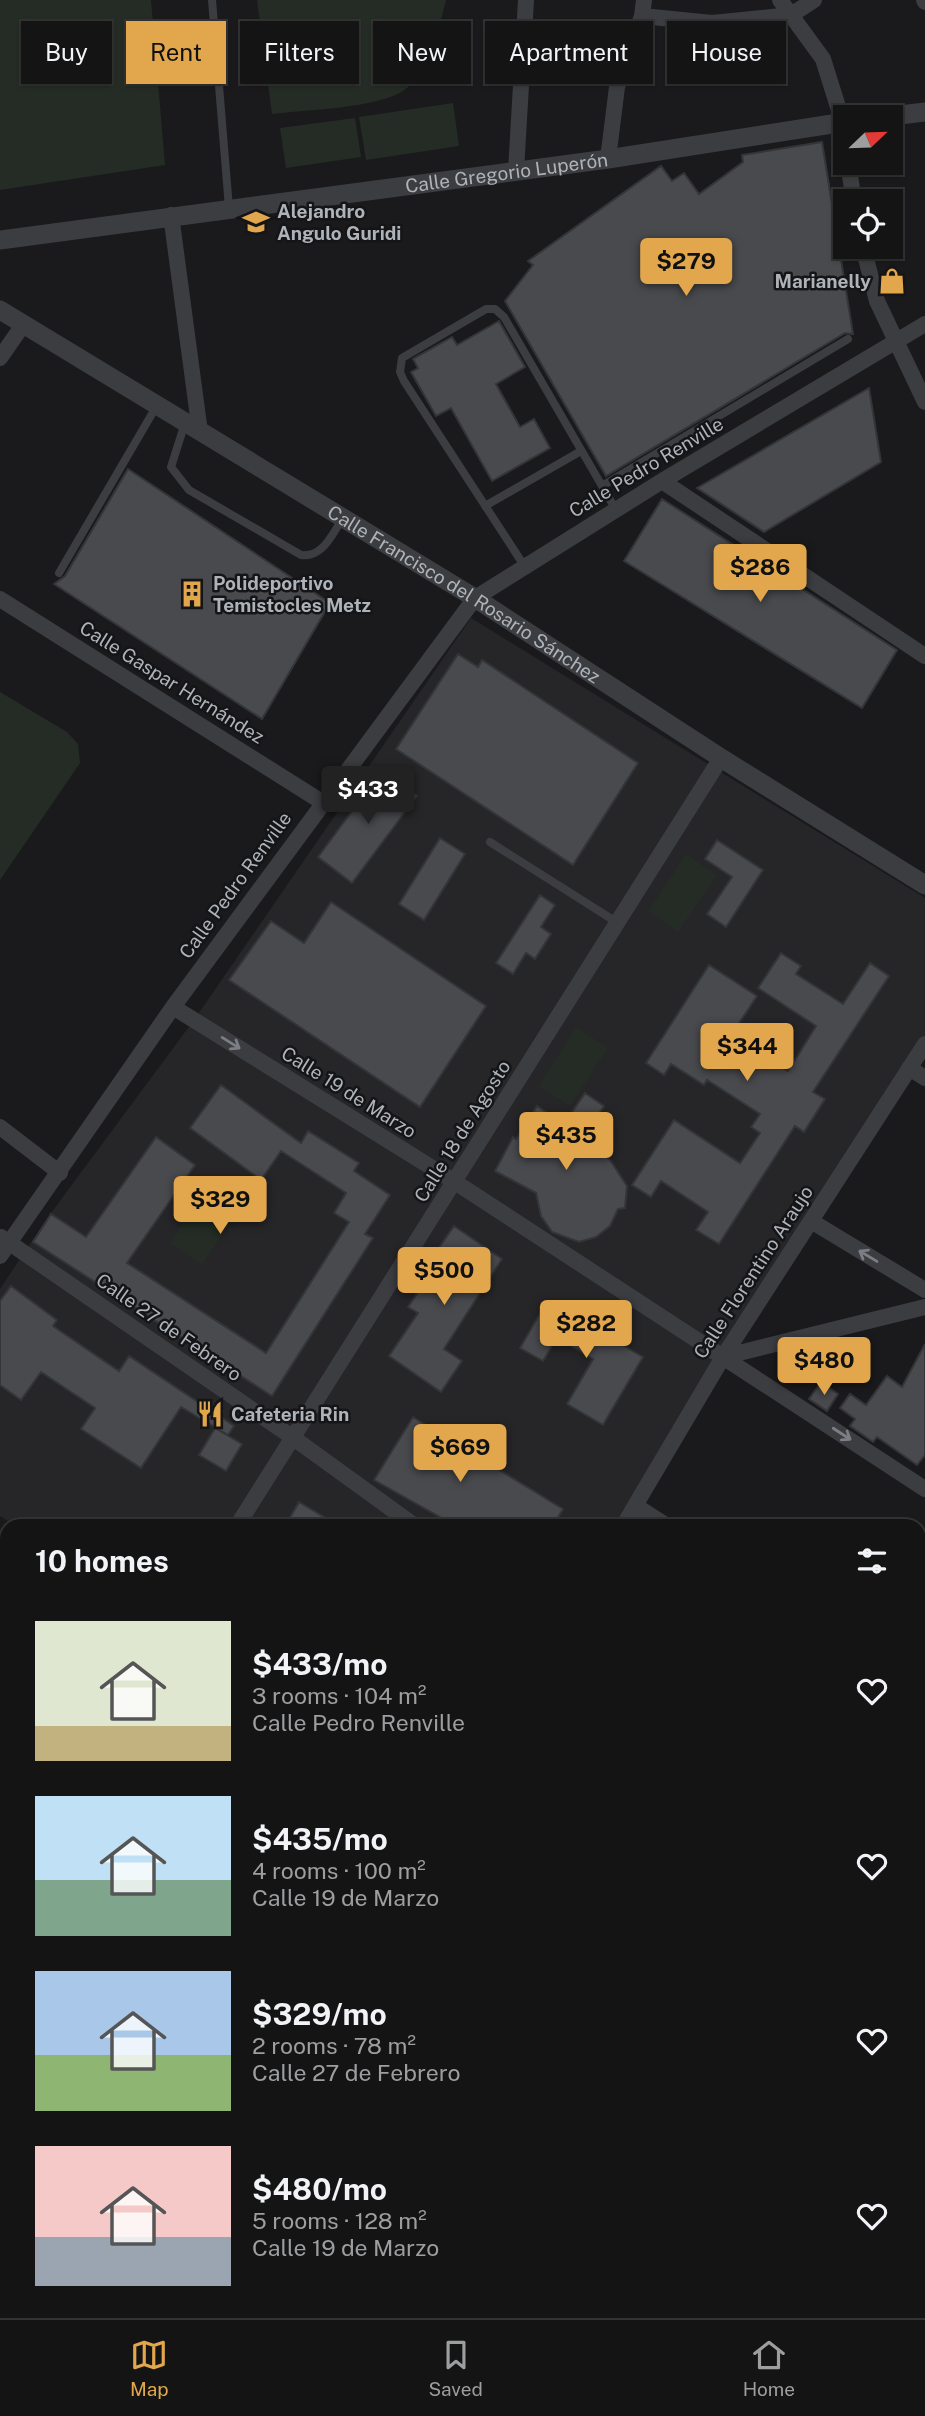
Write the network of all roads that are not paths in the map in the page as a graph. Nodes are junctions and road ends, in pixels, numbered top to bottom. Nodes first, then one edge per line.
1 (212, 0) edge
2 (526, 0) edge
3 (780, 0) edge
4 (814, 0) edge
5 (643, 8) edge
6 (790, 15) junction
7 (837, 105) edge
8 (925, 112) edge
9 (903, 115) edge
10 (833, 130) edge
11 (608, 159) junction
12 (516, 171) junction
13 (229, 208) junction
14 (171, 215) junction
15 (0, 240) edge
16 (866, 259) edge
17 (0, 310) edge
18 (925, 324) edge
19 (23, 325) junction
20 (849, 339) dead end
21 (896, 341) junction
22 (0, 358) edge
23 (925, 402) edge
24 (156, 407) junction
25 (193, 427) junction
26 (582, 451) junction
27 (662, 481) junction
28 (602, 486) junction
29 (485, 506) junction
30 (616, 510) junction
31 (343, 518) junction
32 (525, 567) junction
33 (59, 573) dead end
34 (475, 598) junction
35 (0, 599) edge
36 (925, 656) edge
37 (722, 758) junction
38 (322, 802) junction
39 (490, 842) dead end
40 (925, 885) edge
41 (618, 923) junction
42 (173, 1007) junction
43 (925, 1044) edge
44 (909, 1068) junction
45 (925, 1077) edge
46 (0, 1127) edge
47 (60, 1173) junction
48 (455, 1182) junction
49 (811, 1221) junction
50 (5, 1239) edge
51 (0, 1256) edge
52 (925, 1290) edge
53 (925, 1307) edge
54 (723, 1357) junction
55 (292, 1437) junction
56 (925, 1489) edge
57 (636, 1506) junction
58 (241, 1519) edge
59 (405, 1519) edge
60 (628, 1519) edge
61 (656, 1519) edge

1 - 13 lane
2 - 12 street
3 - 6 street
4 - 6 street
5 - 6 street
5 - 11 street
6 - 7 street
8 - 9 street
10 - 11 street, Calle Gregorio Luperón
11 - 12 street, Calle Gregorio Luperón
12 - 13 street, Calle Gregorio Luperón
13 - 14 street, Calle Gregorio Luperón
14 - 15 street, Calle Gregorio Luperón
14 - 25 street
16 - 21 street
17 - 19 street, Calle Francisco del Rosario Sánchez
18 - 21 street, Calle Pedro Renville
19 - 22 street
19 - 24 street, Calle Francisco del Rosario Sánchez
20 - 28 lane
21 - 23 street
21 - 27 street, Calle Pedro Renville
24 - 25 street, Calle Francisco del Rosario Sánchez
24 - 33 lane
25 - 31 street, Calle Francisco del Rosario Sánchez
25 - 31 lane
26 - 28 lane
26 - 29 lane
26 - 29 lane
27 - 30 street, Calle Pedro Renville
27 - 36 street
28 - 30 lane
29 - 32 lane
30 - 32 street, Calle Pedro Renville
31 - 34 street, Calle Francisco del Rosario Sánchez
32 - 34 street, Calle Pedro Renville
34 - 37 street, Calle Francisco del Rosario Sánchez
34 - 38 street, Calle Pedro Renville
35 - 38 street, Calle Gaspar Hernández
37 - 40 street, Calle Francisco del Rosario Sánchez
37 - 41 street, Calle 18 de Agosto
38 - 42 street, Calle Pedro Renville
39 - 41 lane
41 - 48 street, Calle 18 de Agosto
42 - 47 street, Calle Pedro Renville
42 -> 48 street, Calle 19 de Marzo
43 - 44 street, Calle Florentino Araujo
44 - 45 street
44 - 49 street, Calle Florentino Araujo
46 - 47 street
47 - 50 street, Calle Pedro Renville
48 - 54 street, Calle 19 de Marzo
48 - 55 street, Calle 18 de Agosto
52 -> 49 street
49 - 54 street, Calle Florentino Araujo
50 - 51 street, Calle Pedro Renville
50 - 55 street, Calle 27 de Febrero
53 - 54 street
54 -> 56 street, Calle 19 de Marzo
54 - 57 street, Calle Florentino Araujo
55 - 58 street, Calle 18 de Agosto
55 - 59 street, Calle 27 de Febrero
57 - 60 street, Calle Florentino Araujo
57 - 61 street

